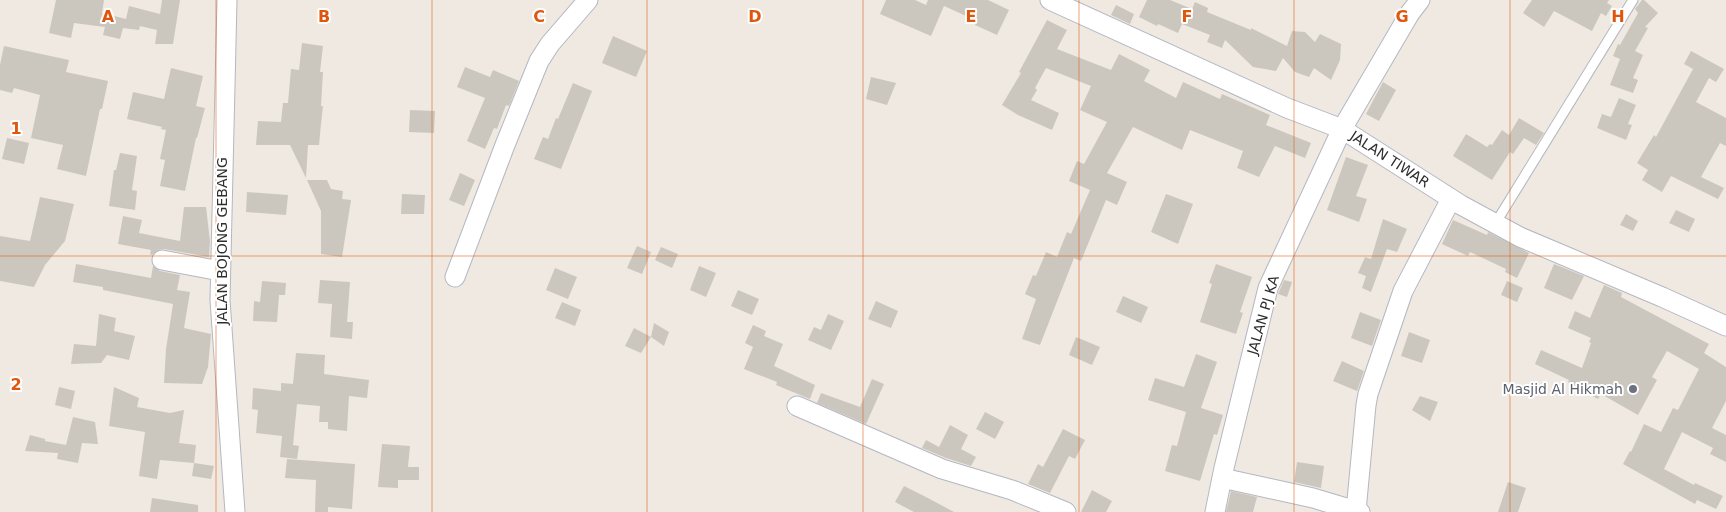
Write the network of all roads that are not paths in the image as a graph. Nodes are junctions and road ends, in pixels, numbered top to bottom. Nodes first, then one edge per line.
1 (227, 0) edge
2 (588, 0) edge
3 (1050, 0) edge
4 (1420, 0) edge
5 (1632, 0) edge
6 (1342, 129) junction
7 (1451, 198) junction
8 (1495, 224) junction
9 (162, 260) dead end
10 (220, 271) junction
11 (456, 277) dead end
12 (1726, 326) edge
13 (797, 406) dead end
14 (1222, 478) junction
15 (1359, 511) edge
16 (235, 512) edge
17 (1066, 512) edge
18 (1215, 512) edge

1 - 10 street, JALAN BOJONG GEBANG
2 - 11 street
3 - 6 street, JALAN TIWAR
4 - 6 street, JALAN PJ KA
5 - 8 lane
6 - 7 street, JALAN TIWAR
6 - 14 street, JALAN PJ KA
7 - 8 street, JALAN TIWAR
7 - 15 street
8 - 12 street, JALAN TIWAR
9 - 10 street
10 - 16 street, JALAN BOJONG GEBANG
13 - 17 street
14 - 15 street
14 - 18 street, JALAN PJ KA

